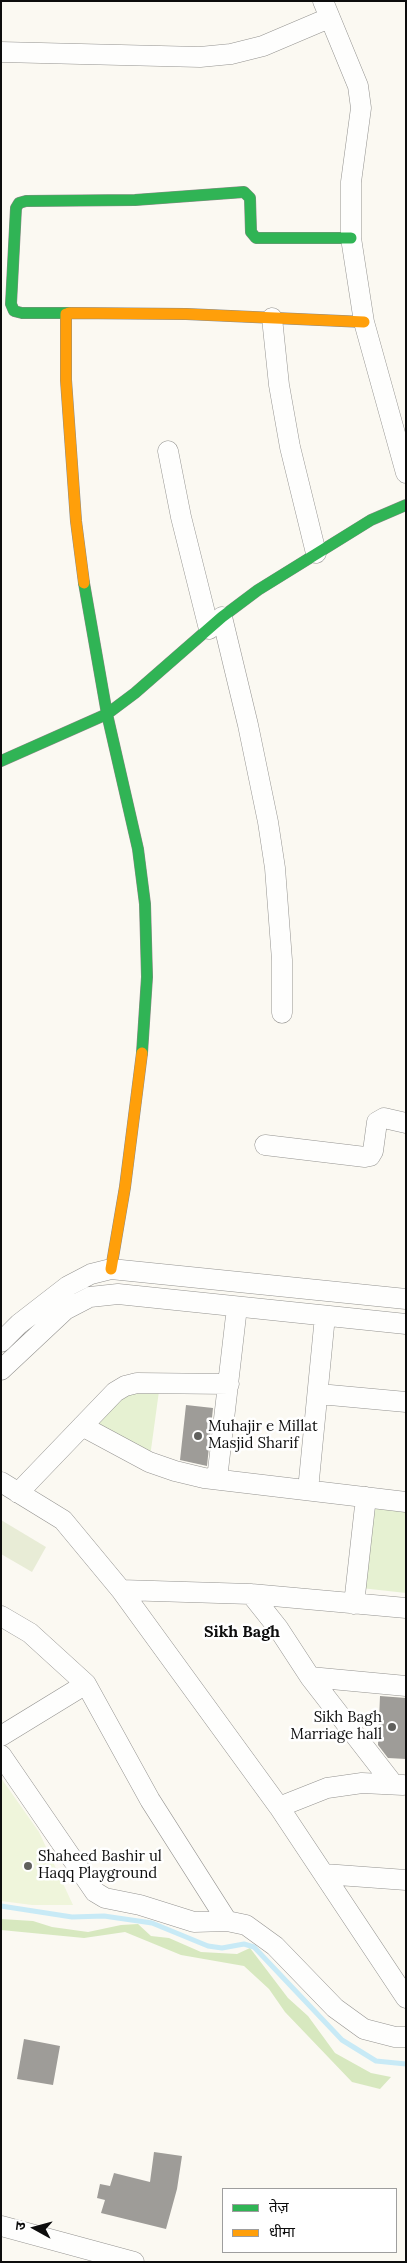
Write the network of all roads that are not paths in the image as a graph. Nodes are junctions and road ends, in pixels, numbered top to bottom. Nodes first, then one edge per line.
1 (326, 10) edge
2 (1, 52) edge
3 (350, 238) junction
4 (7, 241) edge
5 (66, 314) junction
6 (272, 318) junction
7 (364, 322) junction
8 (168, 451) dead end
9 (406, 473) edge
10 (406, 505) edge
11 (316, 553) junction
12 (215, 623) junction
13 (107, 714) junction
14 (1, 761) edge
15 (282, 1012) dead end
16 (406, 1123) edge
17 (265, 1145) dead end
18 (111, 1269) junction
19 (406, 1299) edge
20 (237, 1307) junction
21 (325, 1316) junction
22 (406, 1324) edge
23 (1, 1342) edge
24 (1, 1370) edge
25 (229, 1384) junction
26 (319, 1394) junction
27 (406, 1402) edge
28 (82, 1426) junction
29 (217, 1479) junction
30 (10, 1487) edge
31 (308, 1490) junction
32 (366, 1497) junction
33 (406, 1502) edge
34 (121, 1590) junction
35 (251, 1594) junction
36 (354, 1604) junction
37 (406, 1608) edge
38 (1, 1616) edge
39 (310, 1677) junction
40 (86, 1684) junction
41 (406, 1686) edge
42 (1, 1736) edge
43 (1, 1755) edge
44 (400, 1785) edge
45 (279, 1807) junction
46 (324, 1874) junction
47 (406, 1880) edge
48 (227, 1922) junction
49 (396, 1970) edge
50 (406, 1998) edge
51 (406, 2037) edge
52 (1, 2226) edge
53 (134, 2262) edge

1 - 2 street
1 - 3 street
3 - 4 street
3 - 7 street
4 - 5 street
5 - 6 street
5 - 13 street
6 - 7 street
6 - 11 street
7 - 9 street
8 - 12 street
10 - 11 street
11 - 12 street
12 - 13 street
12 - 15 street
13 - 14 street
13 - 18 street
16 - 17 street
18 - 19 street
18 - 23 street
20 - 21 street
20 - 24 street
20 - 25 street
21 - 22 street
21 - 26 street
25 - 28 street
25 - 29 street
26 - 27 street
26 - 31 street
28 - 29 street
28 - 30 street
29 - 31 street
30 - 34 street
31 - 32 street
32 - 33 street
32 - 36 street
34 - 35 street
34 - 45 street
35 - 36 street
35 - 39 street
36 - 37 street
38 - 40 street
39 - 41 street
39 - 44 street
40 - 42 street
40 - 48 street
43 - 48 street
44 - 45 street
45 - 46 street
46 - 47 street
46 - 49 street
48 - 51 street
49 - 50 street
52 - 53 street

